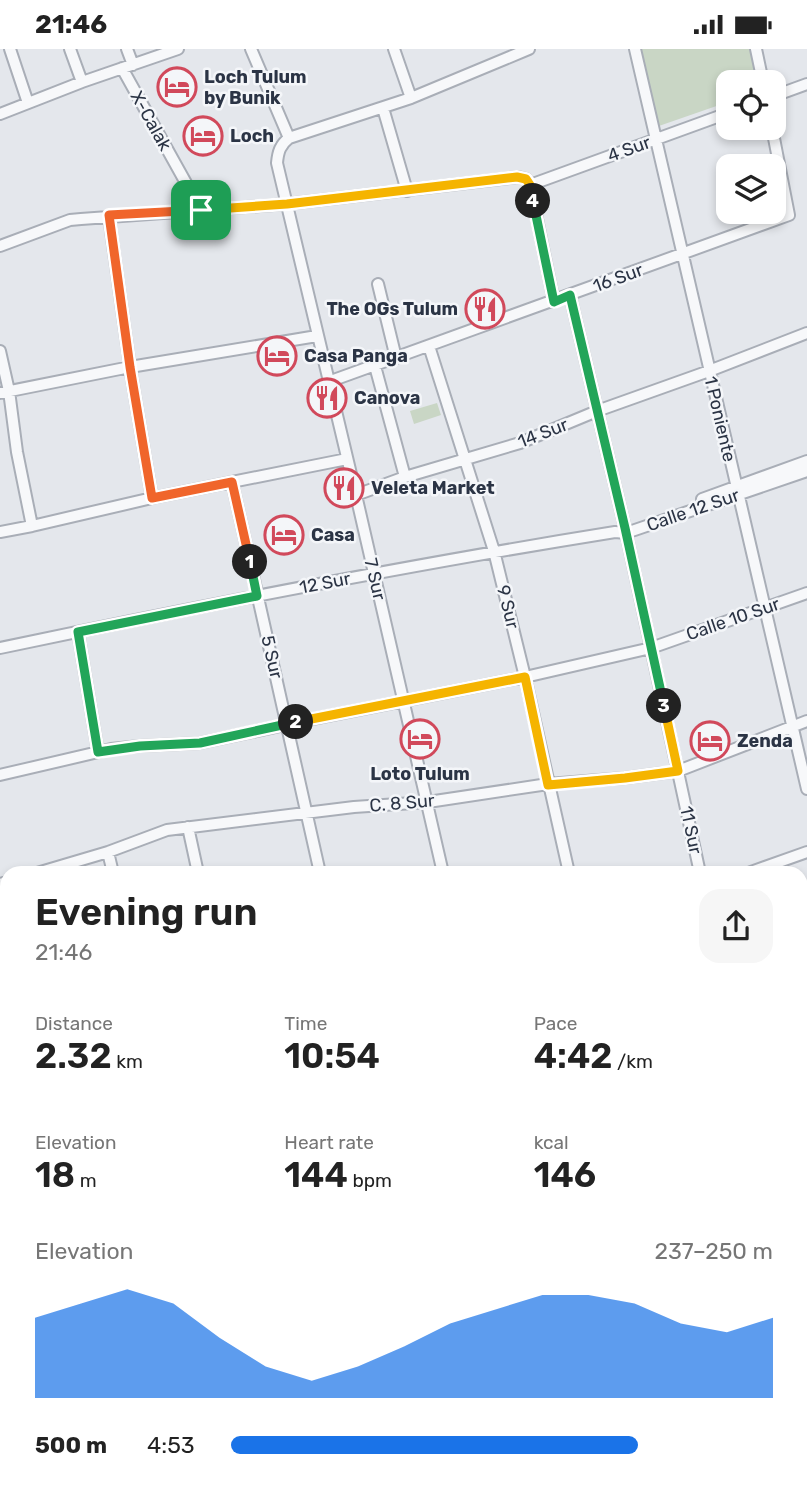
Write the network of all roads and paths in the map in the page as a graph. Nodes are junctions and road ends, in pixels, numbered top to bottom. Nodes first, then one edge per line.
1 (10, 49) edge
2 (70, 49) edge
3 (127, 49) edge
4 (178, 49) edge
5 (251, 49) edge
6 (394, 49) edge
7 (529, 49) edge
8 (635, 49) edge
9 (756, 49) edge
10 (516, 51) edge
11 (127, 66) junction
12 (760, 70) edge
13 (82, 82) junction
14 (807, 84) edge
15 (786, 92) edge
16 (411, 98) junction
17 (28, 103) junction
18 (383, 108) junction
19 (0, 114) edge
20 (716, 118) edge
21 (289, 138) junction
22 (656, 140) junction
23 (774, 140) edge
24 (528, 182) junction
25 (407, 191) junction
26 (287, 204) junction
27 (201, 210) junction
28 (109, 215) junction
29 (0, 246) edge
30 (682, 255) junction
31 (378, 283) dead end
32 (570, 295) junction
33 (554, 302) junction
34 (807, 334) edge
35 (317, 336) junction
36 (429, 346) junction
37 (0, 351) edge
38 (396, 358) junction
39 (375, 366) junction
40 (130, 367) junction
41 (709, 371) junction
42 (328, 382) junction
43 (5, 393) edge
44 (597, 411) junction
45 (347, 460) junction
46 (464, 460) junction
47 (807, 461) edge
48 (807, 471) edge
49 (405, 477) junction
50 (771, 478) junction
51 (232, 482) junction
52 (737, 491) junction
53 (356, 495) junction
54 (152, 498) junction
55 (32, 526) junction
56 (622, 531) junction
57 (0, 532) edge
58 (494, 551) junction
59 (374, 573) junction
60 (807, 593) edge
61 (257, 596) junction
62 (764, 607) junction
63 (78, 632) junction
64 (0, 648) edge
65 (651, 648) junction
66 (525, 677) junction
67 (404, 701) junction
68 (807, 721) edge
69 (287, 724) junction
70 (794, 726) junction
71 (98, 752) junction
72 (678, 771) junction
73 (0, 775) edge
74 (548, 785) junction
75 (807, 789) edge
76 (428, 802) junction
77 (306, 813) junction
78 (188, 827) junction
79 (108, 852) junction
80 (807, 852) edge
81 (61, 866) edge
82 (111, 866) edge
83 (196, 866) edge
84 (318, 866) edge
85 (442, 866) edge
86 (567, 866) edge
87 (698, 866) edge
88 (768, 866) edge

1 - 17 street
2 - 13 street
3 - 11 street, X-Calak
4 - 11 street
5 - 21 street
6 - 16 street
7 - 10 street
8 - 22 street, 1 Poniente
9 - 12 street
10 - 16 street
11 - 13 street
11 - 27 street, X-Calak
13 - 17 street
14 - 15 street
16 - 18 street
17 - 19 street
18 - 21 street
18 - 25 street
20 - 22 street, 4 Sur
21 - 26 street, 7 Sur
22 - 24 street, 4 Sur
22 - 30 street, 1 Poniente
23 - 30 street, 16 Sur
24 - 25 street, 4 Sur
24 - 33 street
25 - 26 street, 4 Sur
26 - 27 street, 4 Sur
26 - 35 street, 7 Sur
27 - 28 street, 4 Sur
28 - 29 street, 4 Sur
28 - 40 street
30 - 32 street, 16 Sur
30 - 41 street, 1 Poniente
31 - 38 street
32 - 33 street, 16 Sur
32 - 44 street, 11 Sur
33 - 36 street, 16 Sur
34 - 41 street, 14 Sur
35 - 40 street
35 - 42 street, 7 Sur
36 - 38 street, 16 Sur
36 - 46 street, 9 Sur
37 - 43 street
38 - 39 street, 16 Sur
39 - 42 street, 16 Sur
39 - 49 street
40 - 43 street
40 - 54 street
41 - 44 street, 14 Sur
41 - 52 street, 1 Poniente
42 - 45 street, 7 Sur
43 - 55 street
44 - 46 street, 14 Sur
44 - 56 street, 11 Sur
45 - 51 street
45 - 53 street, 7 Sur
46 - 49 street, 14 Sur
46 - 58 street, 9 Sur
47 - 50 street, Calle 12 Sur
48 - 50 street, Calle 12 Sur
49 - 53 street, 14 Sur
50 - 52 street, Calle 12 Sur
51 - 54 street
51 - 61 street, 5 Sur
52 - 56 street, Calle 12 Sur
52 - 62 street, 1 Poniente
53 - 59 street, 7 Sur
54 - 55 street
55 - 57 street
56 - 58 street, 12 Sur
56 - 65 street, 11 Sur
58 - 59 street, 12 Sur
58 - 66 street, 9 Sur
59 - 61 street, 12 Sur
59 - 67 street, 7 Sur
60 - 62 street, Calle 10 Sur
61 - 63 street, 12 Sur
61 - 69 street, 5 Sur
62 - 65 street, Calle 10 Sur
62 - 70 street, 1 Poniente
63 - 64 street, 12 Sur
63 - 71 street
65 - 66 street, Calle 10 Sur
65 - 72 street, 11 Sur
66 - 67 street, Calle 10 Sur
66 - 74 street, 9 Sur
67 - 69 street, Calle 10 Sur
67 - 76 street, 7 Sur
68 - 70 street, C. 8 Sur
69 - 71 street, Calle 10 Sur
69 - 77 street, 5 Sur
70 - 72 street, C. 8 Sur
70 - 75 street, 1 Poniente
71 - 73 street, Calle 10 Sur
72 - 74 street, C. 8 Sur
72 - 87 street, 11 Sur
74 - 76 street, C. 8 Sur
74 - 86 street, 9 Sur
76 - 77 street, C. 8 Sur
76 - 85 street, 7 Sur
77 - 78 street, C. 8 Sur
77 - 84 street, 5 Sur
78 - 79 street, C. 8 Sur
78 - 83 street
79 - 81 street, C. 8 Sur
79 - 82 street
80 - 88 street

